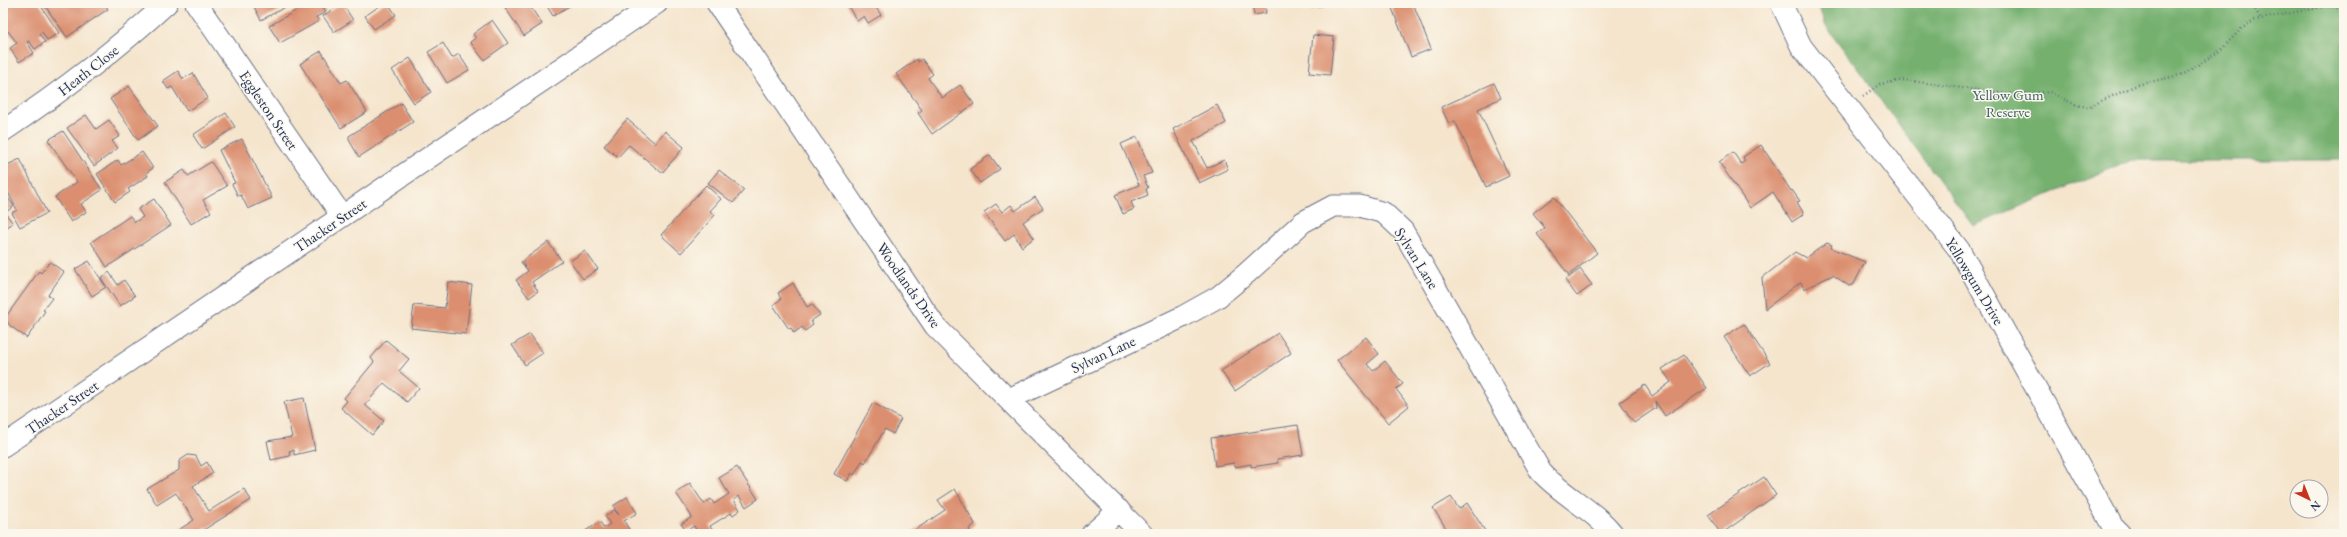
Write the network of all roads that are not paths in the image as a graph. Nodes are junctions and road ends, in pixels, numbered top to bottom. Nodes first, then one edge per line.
1 (167, 3) edge
2 (196, 3) edge
3 (657, 3) edge
4 (716, 3) edge
5 (1781, 3) edge
6 (3, 131) edge
7 (342, 216) junction
8 (1009, 399) junction
9 (3, 446) edge
10 (1119, 510) junction
11 (1092, 534) edge
12 (1142, 534) edge
13 (1614, 534) edge
14 (2120, 534) edge

1 - 6 street, Heath Close
2 - 7 street, Eggleston Street
3 - 7 street, Thacker Street
4 - 8 street, Woodlands Drive
5 - 14 street, Yellowgum Drive
7 - 9 street, Thacker Street
8 - 10 street, Woodlands Drive
8 - 13 street, Sylvan Lane
10 - 11 street
10 - 12 street, Woodlands Drive

